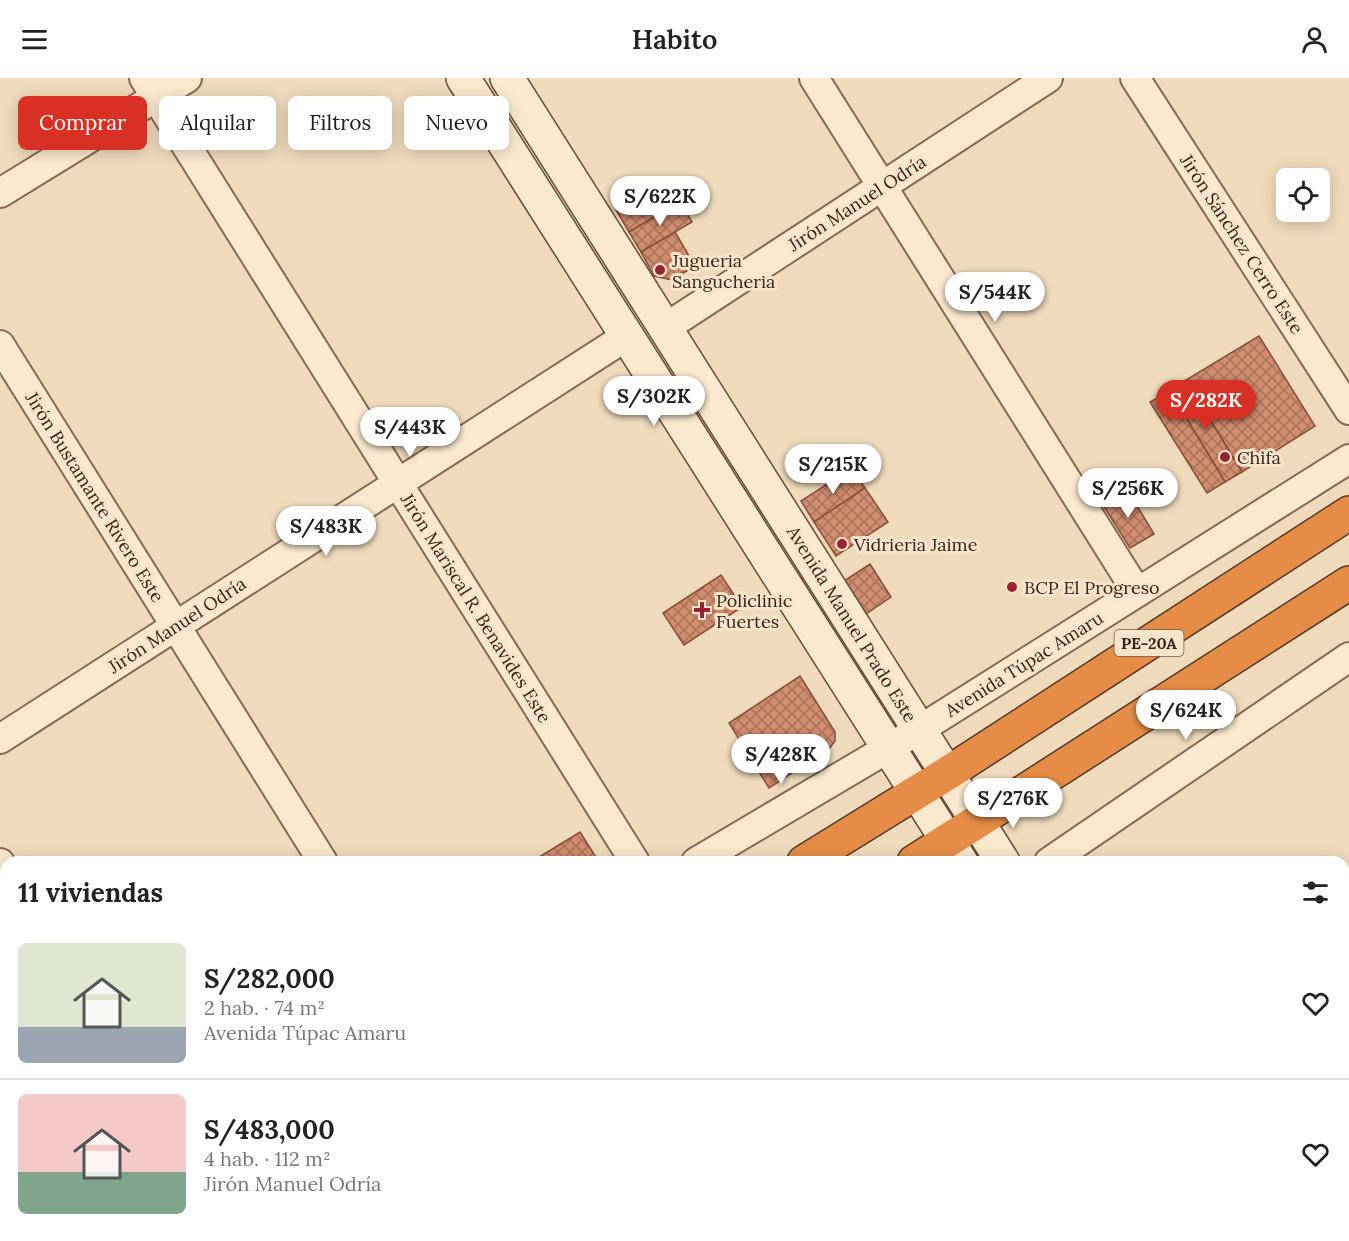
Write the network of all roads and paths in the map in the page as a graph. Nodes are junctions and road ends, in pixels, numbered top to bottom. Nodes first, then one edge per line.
1 (187, 78) edge
2 (463, 78) edge
3 (507, 78) edge
4 (814, 78) edge
5 (1048, 78) edge
6 (1135, 78) edge
7 (151, 88) edge
8 (881, 187) junction
9 (0, 193) edge
10 (665, 328) junction
11 (627, 336) junction
12 (0, 345) edge
13 (11, 386) edge
14 (1349, 410) edge
15 (1349, 459) edge
16 (398, 483) junction
17 (1349, 513) edge
18 (1349, 583) edge
19 (1137, 592) junction
20 (175, 626) junction
21 (1349, 657) edge
22 (919, 730) junction
23 (0, 739) edge
24 (889, 747) junction
25 (948, 773) junction
26 (917, 793) junction
27 (979, 822) junction
28 (955, 852) edge
29 (319, 856) edge
30 (631, 856) edge
31 (706, 856) edge
32 (814, 856) edge
33 (939, 856) edge
34 (999, 856) edge
35 (1058, 856) edge

1 - 7 street
2 - 11 street, Avenida Manuel Prado Este
3 - 10 street, Avenida Manuel Prado Este
4 - 8 street
5 - 8 street, Jirón Manuel Odría
6 - 14 street, Jirón Sánchez Cerro Este
7 - 9 street
7 - 16 street, Jirón Mariscal R. Benavides Este
8 - 10 street, Jirón Manuel Odría
8 - 19 street
10 - 22 street, Avenida Manuel Prado Este
11 - 16 street, Jirón Manuel Odría
11 - 24 street, Avenida Manuel Prado Este
12 - 13 street, Jirón Bustamante Rivero Este
13 - 20 street, Jirón Bustamante Rivero Este
15 - 19 street, Avenida Túpac Amaru
16 - 20 street, Jirón Manuel Odría
16 - 30 street, Jirón Mariscal R. Benavides Este
17 - 25 highway, PE-20A
18 - 27 highway
19 - 22 street, Avenida Túpac Amaru
20 - 23 street, Jirón Manuel Odría
20 - 29 street, Jirón Bustamante Rivero Este
21 - 35 street
22 - 24 street, Avenida Túpac Amaru
22 - 25 street, Avenida Manuel Prado Este
24 - 26 street, Avenida Manuel Prado Este
24 - 31 street, Avenida Túpac Amaru
25 - 26 highway, PE-20A
25 - 27 street, Avenida Manuel Prado Este
26 - 28 street, Avenida Manuel Prado Este
26 - 32 highway, PE-20A
27 - 28 highway
27 - 34 street, Avenida Manuel Prado Este
28 - 33 highway

